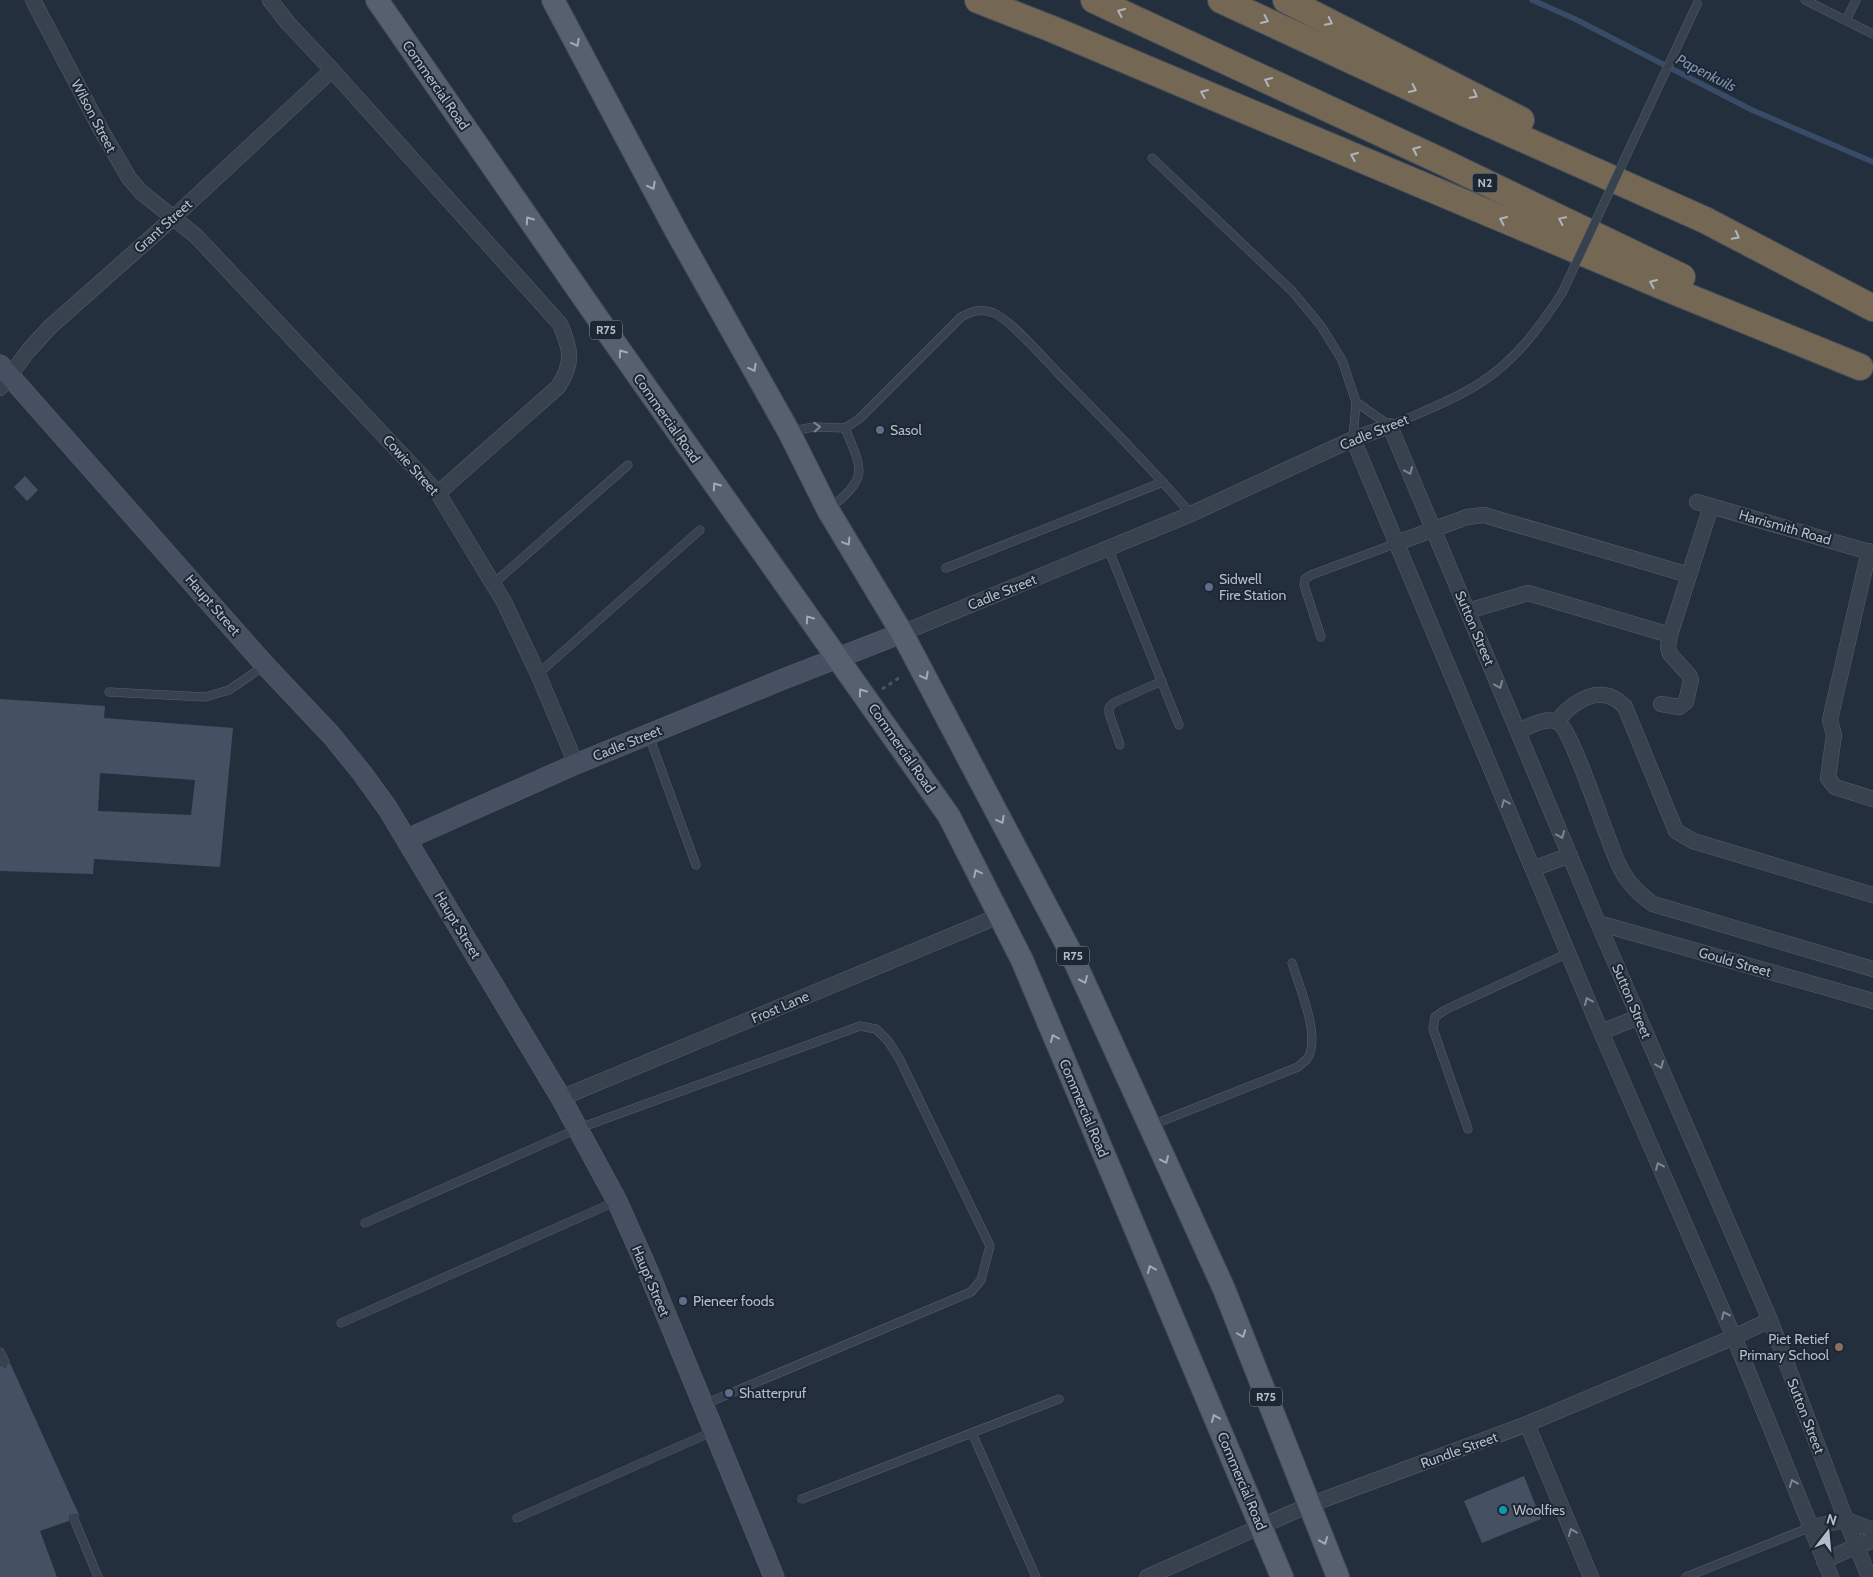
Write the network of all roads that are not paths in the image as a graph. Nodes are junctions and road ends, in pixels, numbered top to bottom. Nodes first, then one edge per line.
1 (33, 0) edge
2 (270, 0) edge
3 (377, 0) edge
4 (553, 0) edge
5 (978, 0) edge
6 (1094, 0) edge
7 (1221, 0) edge
8 (1286, 0) edge
9 (1805, 0) edge
10 (1856, 0) edge
11 (1698, 1) edge
12 (1846, 20) junction
13 (1873, 34) edge
14 (332, 70) junction
15 (1152, 158) dead end
16 (172, 218) junction
17 (1705, 220) junction
18 (1873, 308) edge
19 (1867, 370) edge
20 (4, 376) edge
21 (1356, 402) junction
22 (1390, 426) junction
23 (846, 428) junction
24 (789, 432) junction
25 (1353, 439) junction
26 (628, 465) dead end
27 (1163, 482) junction
28 (438, 493) junction
29 (828, 510) junction
30 (1191, 514) junction
31 (1434, 529) junction
32 (700, 530) dead end
33 (1397, 544) junction
34 (1108, 548) junction
35 (1871, 552) edge
36 (946, 568) dead end
37 (1689, 575) junction
38 (494, 583) junction
39 (1468, 611) junction
40 (902, 633) junction
41 (1670, 635) junction
42 (1321, 637) dead end
43 (837, 659) junction
44 (265, 665) junction
45 (538, 674) junction
46 (1162, 681) junction
47 (109, 692) dead end
48 (1661, 704) dead end
49 (1556, 722) junction
50 (1179, 725) dead end
51 (1518, 731) junction
52 (649, 734) junction
53 (1120, 744) dead end
54 (576, 764) junction
55 (1873, 799) edge
56 (407, 839) junction
57 (1570, 855) junction
58 (696, 865) dead end
59 (1533, 869) junction
60 (1873, 895) edge
61 (999, 916) junction
62 (1598, 923) junction
63 (1568, 953) junction
64 (1292, 963) dead end
65 (1873, 969) edge
66 (1873, 1002) edge
67 (1639, 1017) junction
68 (1601, 1032) junction
69 (561, 1098) junction
70 (1150, 1126) junction
71 (577, 1129) junction
72 (1468, 1129) dead end
73 (617, 1201) junction
74 (365, 1223) dead end
75 (1770, 1320) junction
76 (341, 1323) dead end
77 (1734, 1337) junction
78 (0, 1352) edge
79 (5, 1362) dead end
80 (1059, 1399) dead end
81 (703, 1404) junction
82 (1527, 1424) junction
83 (714, 1431) junction
84 (972, 1432) junction
85 (802, 1498) dead end
86 (1309, 1505) junction
87 (517, 1518) dead end
88 (74, 1520) dead end
89 (1846, 1520) junction
90 (1262, 1527) junction
91 (1811, 1527) junction
92 (1873, 1530) edge
93 (1873, 1541) edge
94 (1856, 1546) junction
95 (1824, 1560) junction
96 (98, 1577) edge
97 (774, 1577) edge
98 (1036, 1577) edge
99 (1147, 1577) edge
100 (1282, 1577) edge
101 (1338, 1577) edge
102 (1590, 1577) edge
103 (1686, 1577) edge
104 (1831, 1577) edge
105 (1870, 1577) edge

1 - 16 street, Wilson Street
2 - 14 street
43 -> 3 main road, Commercial Road / R75
4 -> 24 main road, R75
19 -> 5 highway
19 -> 6 highway, N2
7 -> 17 highway
8 -> 17 highway
9 - 12 lane
10 - 12 lane
11 - 22 lane, Cadle Street, bridge
12 - 13 lane
14 - 16 street, Grant Street
14 - 28 street
15 - 21 lane
16 - 20 street, Grant Street
16 - 28 street, Cowie Street
17 -> 18 highway
20 - 44 street, Haupt Street
21 - 22 lane
21 - 25 lane
22 - 25 street, Cadle Street
22 -> 31 street, Sutton Street
24 -> 23 lane
23 - 27 lane
23 - 29 lane
24 - 29 main road, R75
25 - 30 street, Cadle Street
25 - 33 street
26 - 38 lane
27 - 30 lane
27 - 36 lane
28 - 38 street, Cowie Street
29 -> 40 main road, R75
30 - 34 street, Cadle Street
31 - 33 street
31 - 37 street
31 - 39 street, Sutton Street
32 - 45 lane
33 - 42 lane
59 -> 33 street
34 - 40 street, Cadle Street
34 - 46 lane
35 - 37 street, Harrismith Road
35 - 55 street
37 - 41 street
38 - 45 street, Cowie Street
39 - 41 street
39 -> 51 street, Sutton Street
40 - 43 street, Cadle Street
40 -> 70 main road, R75
41 - 48 street
43 - 52 street, Cadle Street
61 -> 43 main road, Commercial Road / R75
44 - 47 lane
44 - 56 street, Haupt Street
45 - 54 street, Cowie Street
46 - 50 lane
46 - 53 lane
49 - 51 street
49 - 60 street
49 - 65 street
51 -> 57 street, Sutton Street
52 - 54 street, Cadle Street
52 - 58 lane
54 - 56 street, Cadle Street
56 - 69 street, Haupt Street
57 - 59 street
57 - 62 street, Sutton Street
59 - 63 street
61 - 69 street, Frost Lane
90 -> 61 main road, Commercial Road / R75
62 - 66 street, Gould Street
62 - 67 street, Sutton Street
68 -> 63 street
63 - 72 lane
64 - 70 lane
67 - 68 street
67 -> 75 street, Sutton Street
77 -> 68 street
69 - 71 street, Haupt Street
70 -> 86 main road, R75
71 - 73 street, Haupt Street
71 - 74 lane
71 - 81 lane
73 - 76 lane
73 - 81 street, Haupt Street
75 - 77 street, Rundle Street
75 - 89 street, Sutton Street
77 - 82 street, Rundle Street
91 -> 77 street
78 - 79 lane
80 - 84 lane
81 - 83 street, Haupt Street
82 - 86 street, Rundle Street
102 -> 82 street
83 - 87 lane
83 - 97 street, Haupt Street
84 - 85 lane
84 - 98 lane
86 - 90 street, Rundle Street
86 -> 101 main road, R75
88 - 96 lane
89 - 91 street
89 - 92 street
89 - 94 street, Sutton Street
90 - 99 street, Rundle Street
90 - 100 main road, Commercial Road / R75
91 - 95 street
91 - 103 lane
93 - 94 street
94 - 95 street
94 - 105 street, Sutton Street
95 - 104 street

